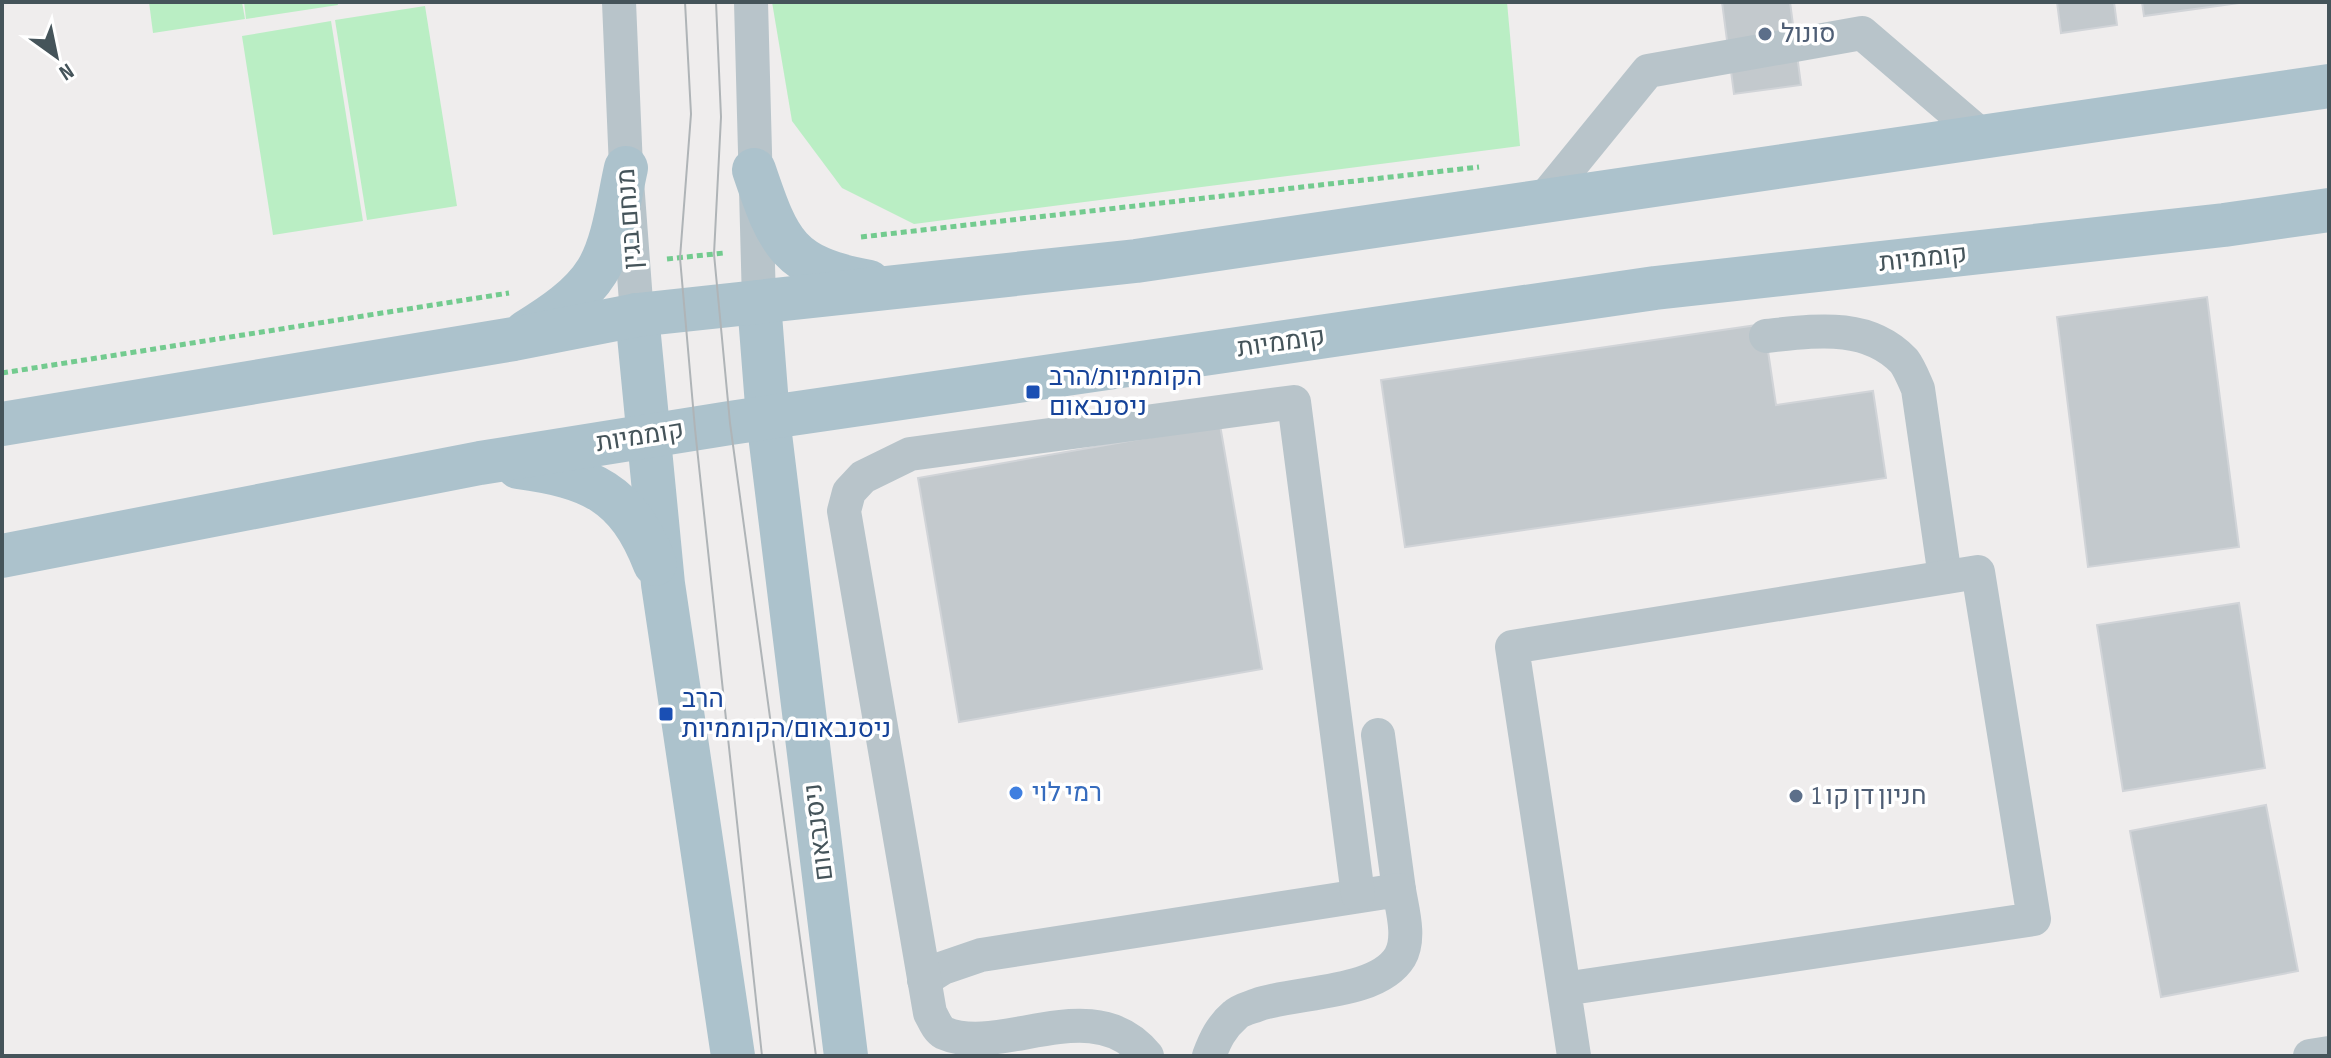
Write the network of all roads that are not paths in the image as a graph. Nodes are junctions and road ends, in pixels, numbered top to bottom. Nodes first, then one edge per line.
1 (619, 2) edge
2 (751, 2) edge
3 (2329, 86) edge
4 (1981, 135) junction
5 (626, 168) junction
6 (754, 170) junction
7 (1542, 201) junction
8 (2329, 210) edge
9 (903, 287) junction
10 (759, 302) junction
11 (637, 315) junction
12 (1766, 336) dead end
13 (514, 339) junction
14 (768, 418) junction
15 (2, 424) edge
16 (647, 436) junction
17 (480, 463) junction
18 (2, 556) edge
19 (1945, 577) junction
20 (663, 584) junction
21 (1378, 735) dead end
22 (1399, 890) junction
23 (1358, 895) junction
24 (924, 980) junction
25 (1564, 989) junction
26 (2329, 1053) edge
27 (733, 1056) edge
28 (846, 1056) edge
29 (1147, 1056) edge
30 (1209, 1056) edge
31 (1574, 1056) edge
32 (2310, 1056) edge

1 - 5 street, מנחם בגין
2 - 6 street
3 - 4 main road
4 - 7 main road
4 - 7 street
5 - 11 street, מנחם בגין
5 - 13 main road
6 - 9 main road
6 - 10 street
7 - 9 main road
8 - 14 main road, קוממיות
9 - 10 main road
10 - 11 main road
10 - 14 main road
11 - 13 main road
11 - 16 main road, מנחם בגין
12 - 19 street
13 - 15 main road
14 - 16 main road, קוממיות
14 - 28 main road, ניסנבאום
16 - 17 main road, קוממיות
16 - 20 main road
17 - 18 main road, קוממיות
17 - 20 main road
19 - 25 street
19 - 25 street
20 - 27 main road
21 - 22 street
22 - 23 street
22 - 30 street
23 - 24 street
23 - 24 street
24 - 29 street
25 - 31 street
26 - 32 street

